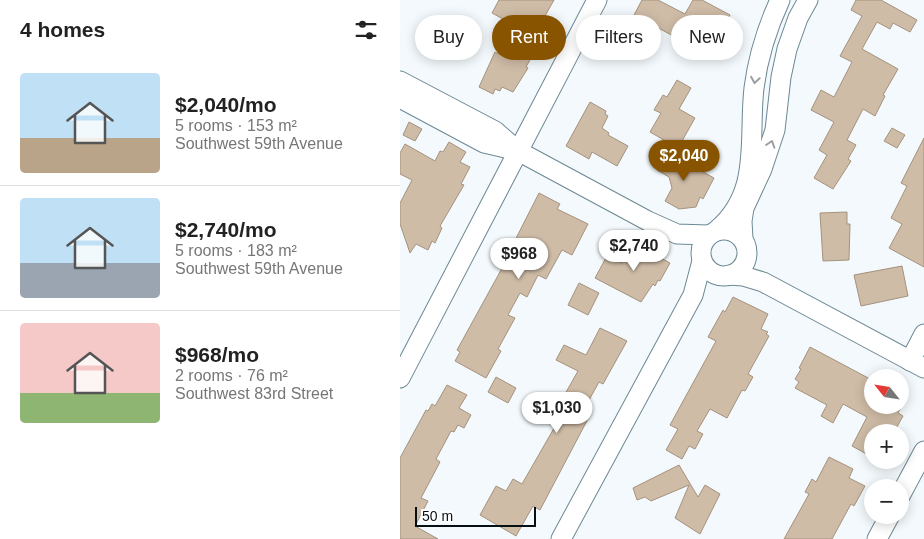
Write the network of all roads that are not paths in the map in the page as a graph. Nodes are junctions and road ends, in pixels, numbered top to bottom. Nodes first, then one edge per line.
1 (597, 0) edge
2 (780, 0) edge
3 (808, 0) edge
4 (400, 80) edge
5 (400, 98) edge
6 (518, 151) junction
7 (712, 233) junction
8 (677, 234) junction
9 (745, 244) junction
10 (701, 259) junction
11 (726, 276) junction
12 (763, 282) junction
13 (693, 295) junction
14 (924, 334) edge
15 (917, 365) edge
16 (400, 378) edge
17 (924, 452) edge
18 (909, 480) edge
19 (885, 524) edge
20 (561, 539) edge
21 (877, 539) edge

1 - 6 street
2 -> 7 street
9 -> 3 street
4 - 6 street
5 - 6 street
6 - 8 street
6 - 16 street
7 - 8 street
7 - 9 street
7 - 10 street
8 - 10 street
9 - 11 street
9 - 12 street
10 - 11 street
10 - 13 street
11 - 12 street
11 - 13 street
12 - 15 street
13 - 20 street
14 - 15 street
17 - 18 street
19 - 21 street

